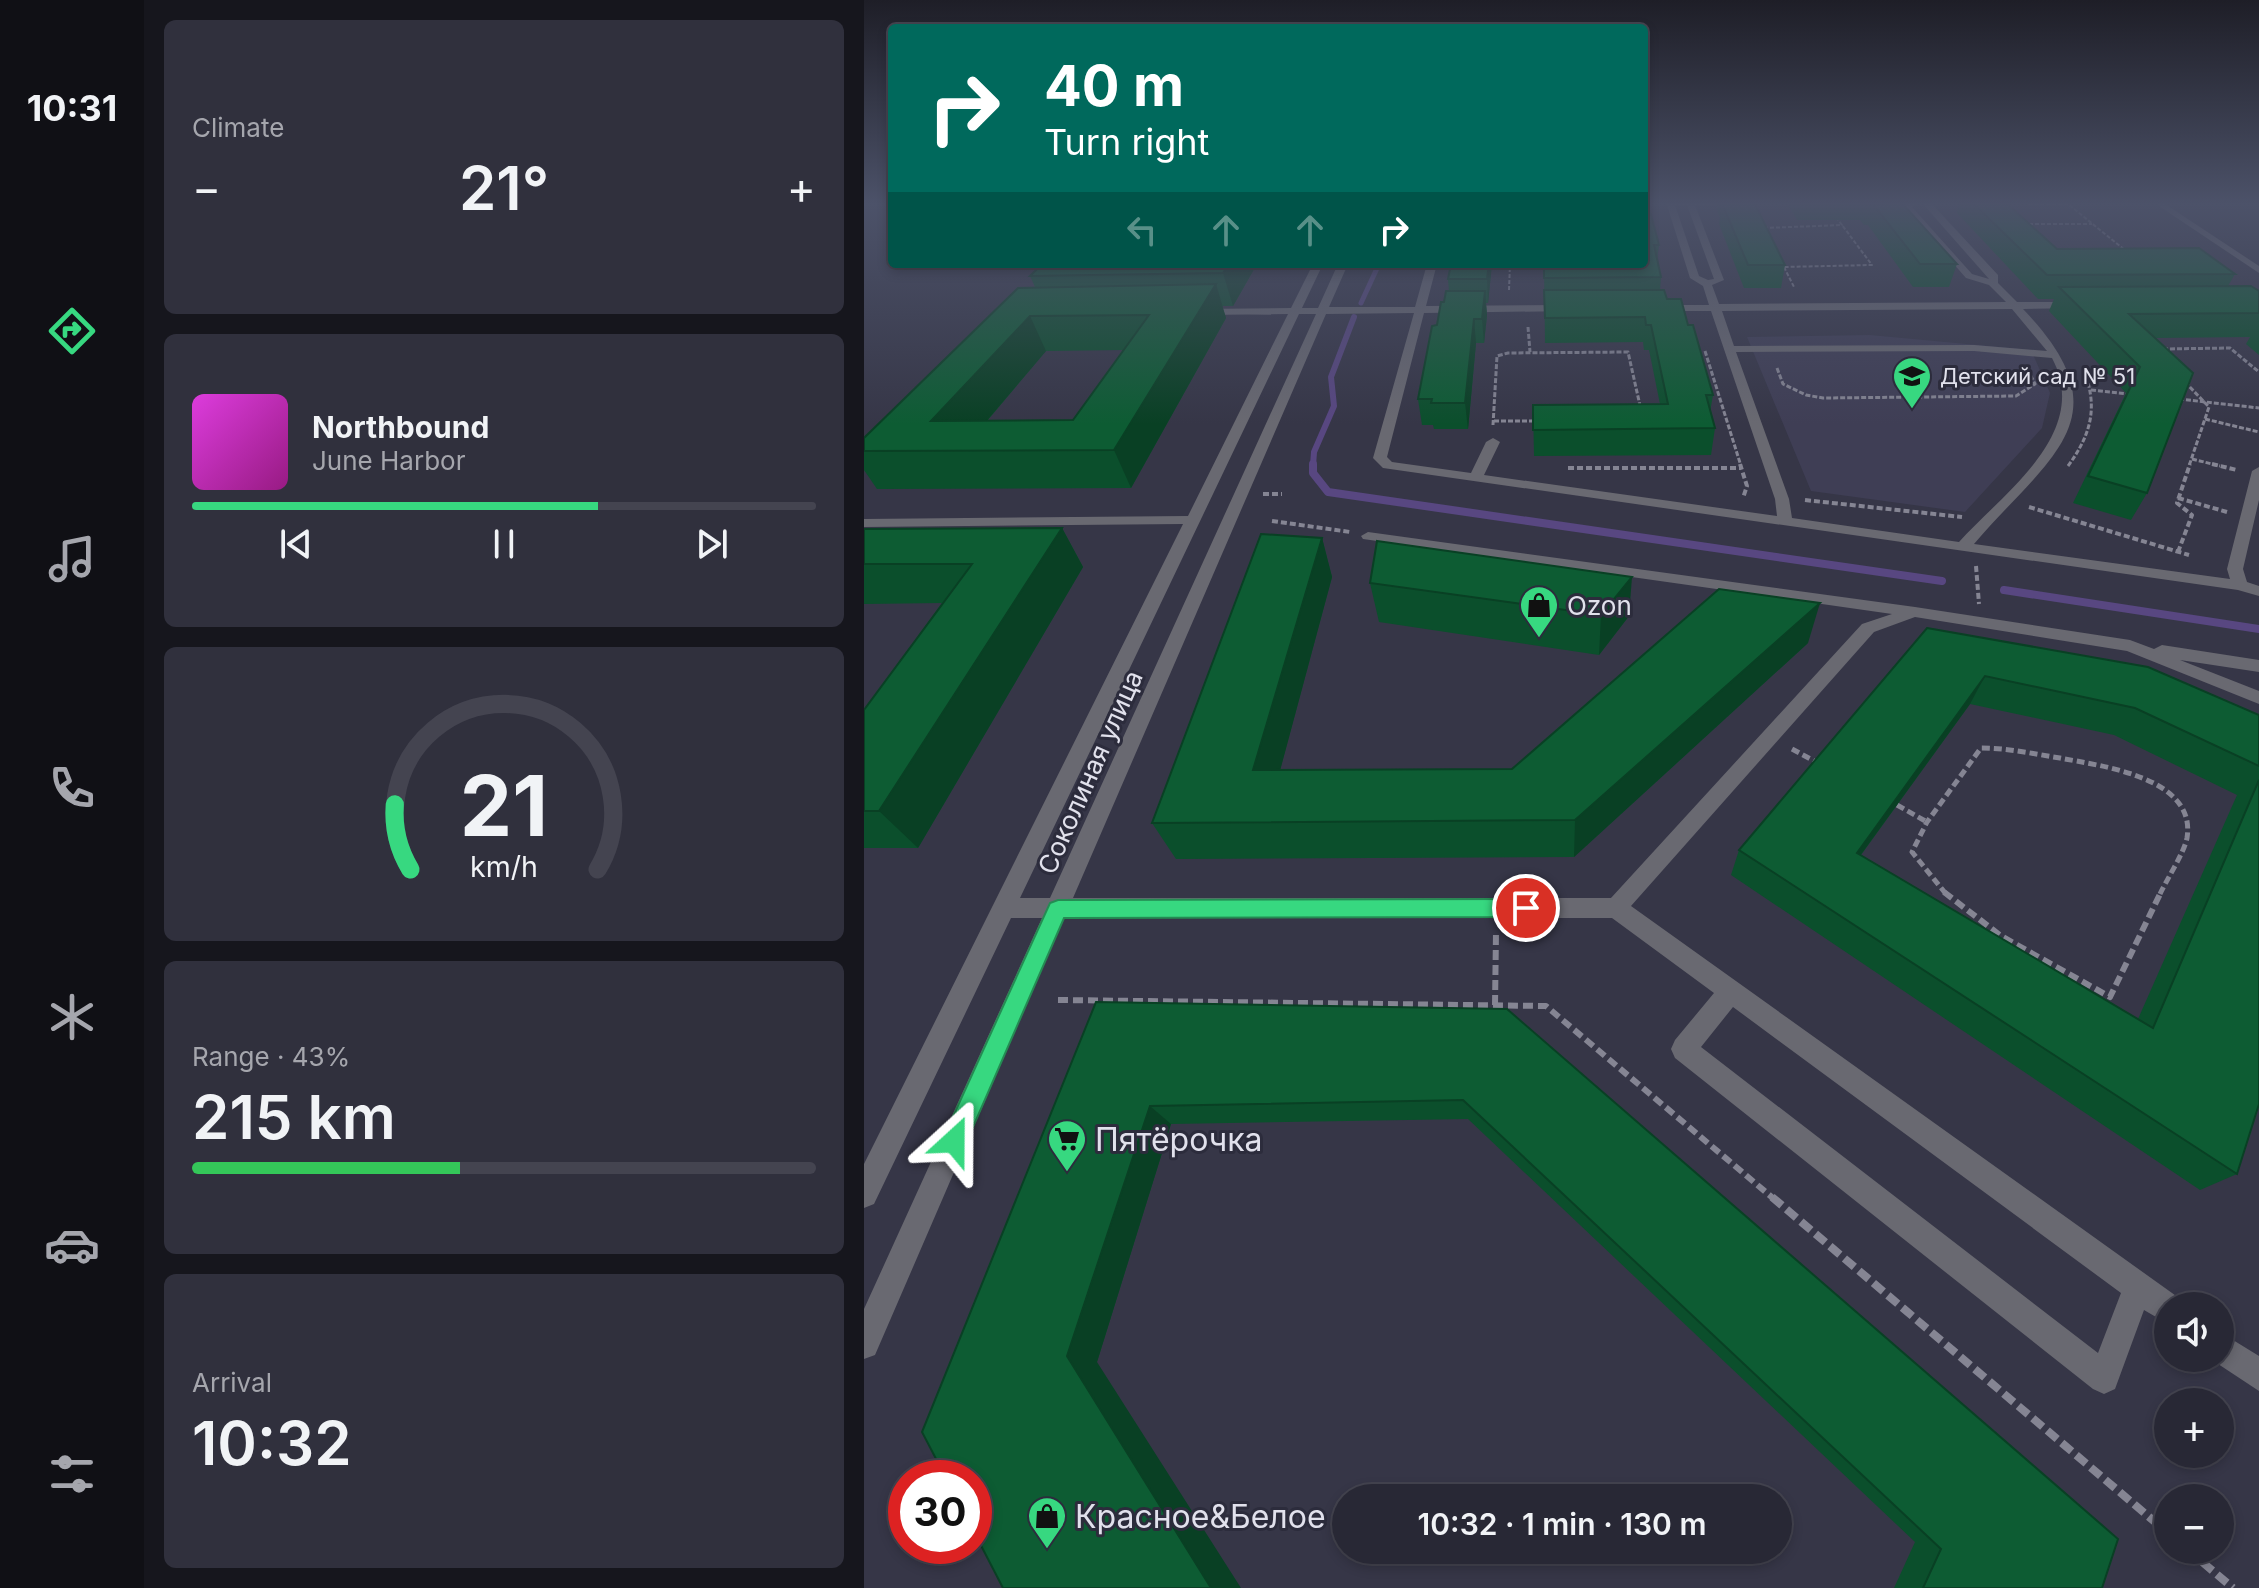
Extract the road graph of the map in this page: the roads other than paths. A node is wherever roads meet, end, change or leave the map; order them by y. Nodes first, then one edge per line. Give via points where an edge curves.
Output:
1 (1312, 276) edge
2 (1337, 276) edge
3 (1429, 276) edge
4 (1694, 276) edge
5 (1718, 276) edge
6 (1969, 276) edge
7 (1994, 276) edge
8 (1993, 283) junction
9 (1707, 284) junction
10 (2013, 305) junction
11 (2088, 305) edge
12 (1714, 307) junction
13 (1586, 308) edge
14 (1647, 308) edge
15 (1420, 309) junction
16 (1296, 310) junction
17 (1322, 310) junction
18 (1188, 312) edge
19 (1731, 349) junction
20 (2054, 355) junction
21 (1493, 442) road end
22 (2258, 473) edge
23 (1475, 478) junction
24 (1195, 520) junction
25 (1785, 522) junction
26 (864, 523) edge
27 (1368, 536) road end
28 (2241, 543) junction
29 (1969, 547) junction
30 (2259, 549) edge
31 (2240, 585) junction
32 (2259, 591) edge
33 (1915, 612) junction
34 (2130, 646) junction
35 (2259, 666) edge
36 (2259, 698) edge
37 (1004, 908) junction
38 (1616, 908) junction
39 (1058, 909) junction
40 (1731, 991) junction
41 (864, 1194) edge
42 (2138, 1287) junction
43 (2154, 1299) edge
44 (864, 1344) edge
45 (2234, 1357) edge
46 (2259, 1375) edge

1 - 16 street, Соколиная улица
2 - 17 street, Соколиная улица
3 - 15 street
4 - 9 street
5 - 9 street
6 - 8 street
7 - 8 street
8 - 10 street
9 - 12 street
10 - 11 street
10 - 12 street
10 - 20 street
12 - 14 street
12 - 19 street
13 - 15 street
15 - 17 street
15 - 23 street via 1380,458 1388,465
16 - 17 street
16 - 18 street
16 - 24 street, Соколиная улица
17 - 39 street, Соколиная улица
19 - 20 street via 1974,348
19 - 25 street
20 - 29 street via 2070,401 2063,430 1985,520
21 - 23 street
22 - 28 street
23 - 25 street
24 - 26 street
24 - 37 street, Соколиная улица
25 - 29 street
27 - 33 street
28 - 30 street
28 - 31 street via 2235,569
29 - 31 street
31 - 32 street
33 - 34 street
33 - 38 street via 1868,628
34 - 35 street
34 - 36 street
37 - 39 street
37 - 41 street, Соколиная улица
38 - 39 street
38 - 40 street
39 - 44 street, Соколиная улица
40 - 42 street
40 - 42 street via 1684,1049 2104,1378
42 - 43 street
45 - 46 street

